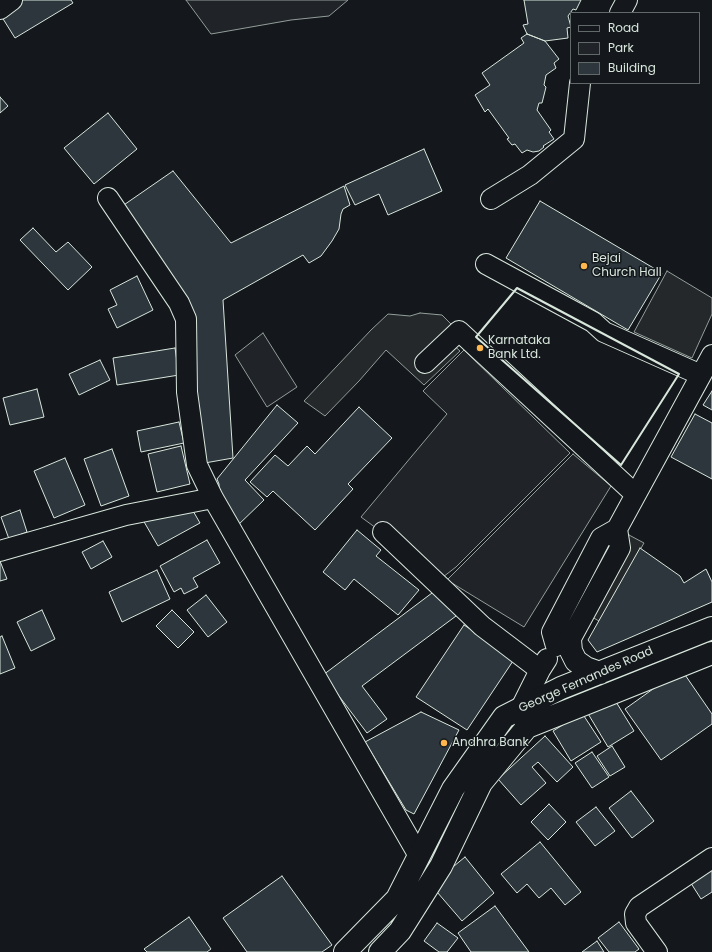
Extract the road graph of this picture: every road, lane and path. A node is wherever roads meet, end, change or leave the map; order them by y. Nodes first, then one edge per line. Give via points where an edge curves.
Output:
1 (12, 0) edge
2 (627, 0) edge
3 (0, 9) edge
4 (621, 12) edge
5 (580, 84) edge
6 (108, 198) dead end
7 (491, 199) dead end
8 (486, 264) dead end
9 (712, 355) edge
10 (426, 363) dead end
11 (701, 375) junction
12 (635, 494) junction
13 (213, 498) junction
14 (383, 532) dead end
15 (0, 551) edge
16 (712, 628) edge
17 (563, 643) junction
18 (712, 653) edge
19 (540, 670) junction
20 (600, 673) junction
21 (521, 708) junction
22 (521, 734) junction
23 (418, 856) junction
24 (712, 858) edge
25 (345, 952) edge
26 (380, 952) edge
27 (657, 952) edge

1 - 3 street
2 - 4 street
5 - 7 street via 574,139 530,175
6 - 13 street via 179,303 186,319 187,392 197,465
8 - 11 street via 593,322 604,332
9 - 11 street
10 - 12 street via 459,331
11 - 12 street
12 - 17 street via 617,529 620,548
13 - 15 street via 126,515
13 - 23 street
14 - 19 street via 482,626
16 - 20 main road, George Fernandes Road
17 - 19 street
17 - 20 main road via 576,661
18 - 22 main road, George Fernandes Road via 527,727
19 - 21 street
20 - 21 main road, George Fernandes Road via 561,688
21 - 22 street
21 - 23 main road, George Fernandes Road via 504,717 452,790
22 - 26 main road, George Fernandes Road via 480,783 441,866 400,931
23 - 25 main road, George Fernandes Road via 397,899
24 - 27 street via 639,907 635,914 636,923

